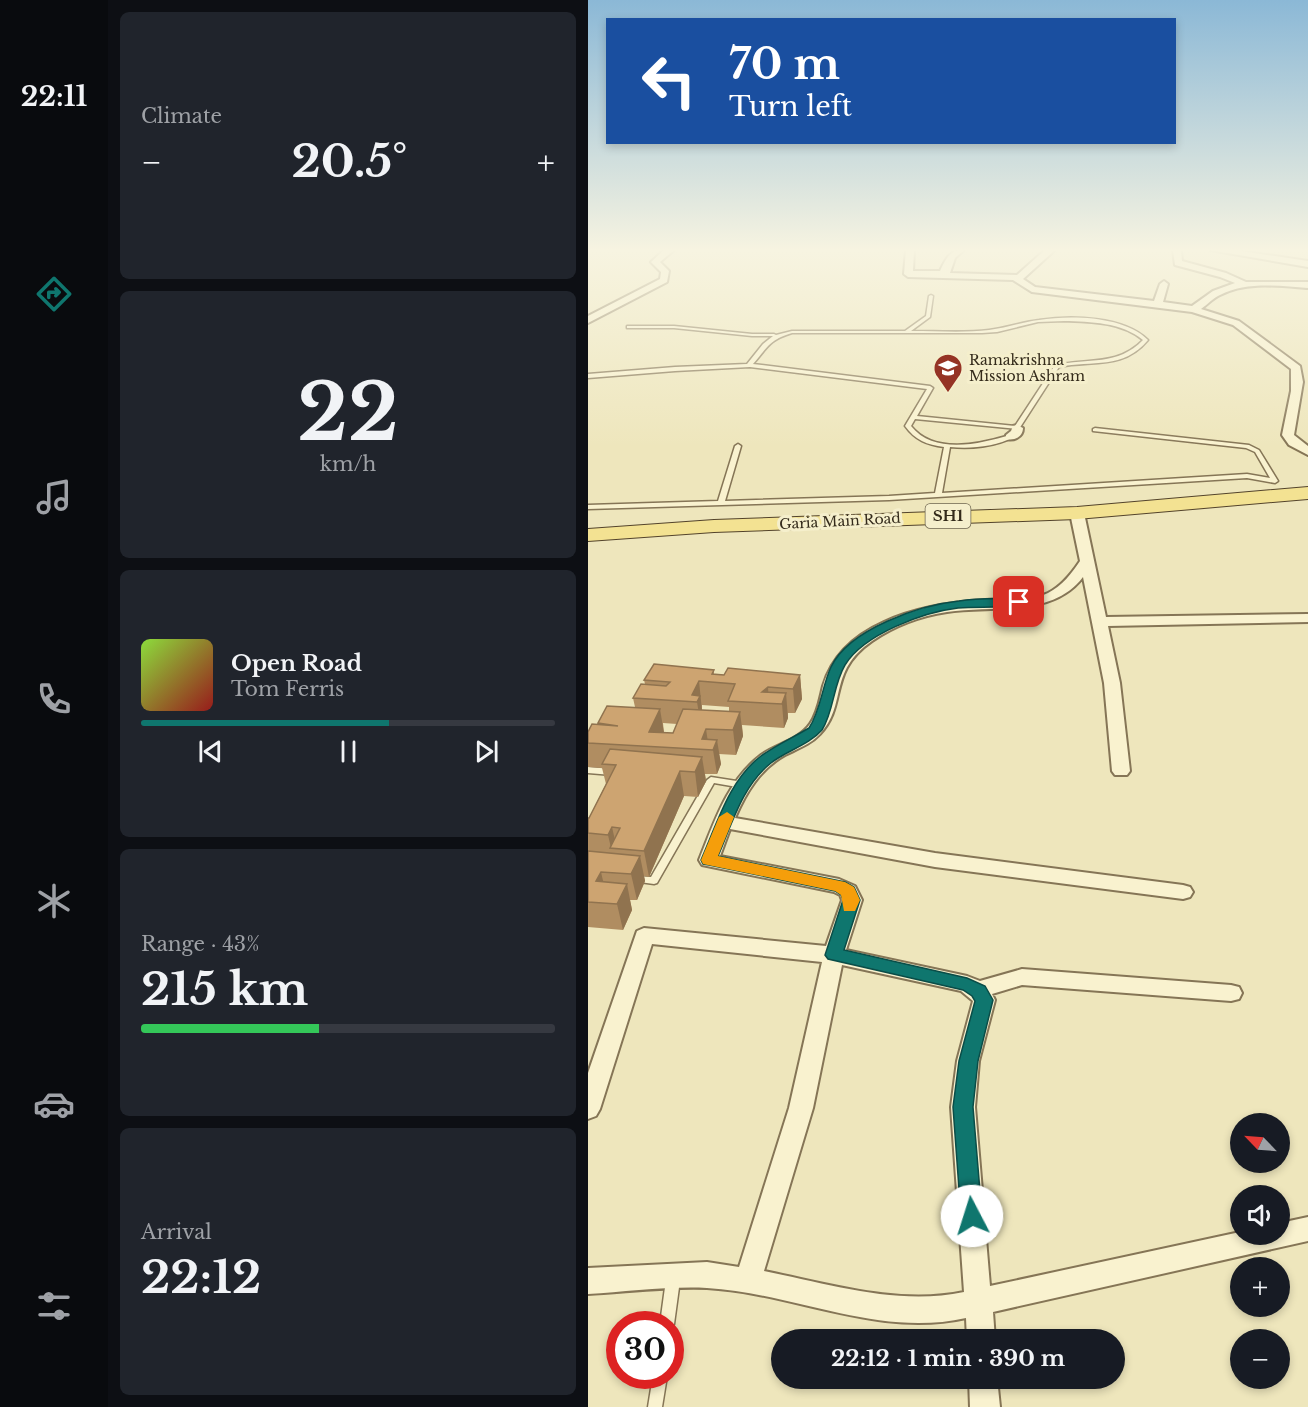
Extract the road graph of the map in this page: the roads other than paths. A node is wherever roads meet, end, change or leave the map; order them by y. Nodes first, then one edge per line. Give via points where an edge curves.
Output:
1 (928, 316) edge
2 (1213, 316) edge
3 (629, 327) dead end
4 (907, 332) junction
5 (781, 334) junction
6 (750, 365) junction
7 (588, 376) edge
8 (913, 417) junction
9 (1095, 430) dead end
10 (1014, 433) junction
11 (738, 446) dead end
12 (947, 446) junction
13 (1308, 451) edge
14 (1308, 493) edge
15 (938, 495) junction
16 (721, 502) junction
17 (588, 507) edge
18 (1077, 513) junction
19 (588, 535) edge
20 (1088, 559) junction
21 (1308, 618) edge
22 (1099, 622) junction
23 (588, 770) edge
24 (1121, 771) dead end
25 (622, 772) edge
26 (700, 779) edge
27 (711, 780) junction
28 (743, 785) junction
29 (725, 822) junction
30 (623, 877) edge
31 (1184, 892) dead end
32 (834, 955) junction
33 (978, 991) junction
34 (1231, 993) dead end
35 (588, 1109) edge
36 (1308, 1229) edge
37 (674, 1276) junction
38 (588, 1281) edge
39 (748, 1281) junction
40 (979, 1303) junction
41 (669, 1311) edge
42 (980, 1329) edge
43 (658, 1389) edge
44 (984, 1389) edge
45 (655, 1407) edge
46 (985, 1407) edge

1 - 4 lane
2 - 13 street via 1236,323 1296,368 1299,374 1288,435
3 - 5 lane
4 - 5 lane
4 - 10 lane via 995,332 1037,321 1063,320 1127,328 1146,340 1141,348 1117,360 1057,366
5 - 6 lane via 763,344
6 - 7 lane
6 - 8 lane via 930,388
8 - 10 lane
8 - 12 lane via 908,422 910,431
9 - 15 lane via 1247,446 1257,451 1275,481 1247,476
10 - 12 lane via 988,445
11 - 16 lane
12 - 15 lane
14 - 18 main road, Garia Main Road / SH1
15 - 16 lane
16 - 17 lane
18 - 19 main road, Garia Main Road / SH1 via 714,526
18 - 20 street
20 - 22 street
20 - 28 street via 1074,580 1049,598 943,606 872,633 850,650 838,666 814,730 767,759
21 - 22 street
22 - 24 street via 1112,683
23 - 25 lane
26 - 27 lane
27 - 28 lane
27 - 30 lane via 654,881
28 - 29 street
29 - 31 street via 935,860
29 - 32 street via 709,860 848,891 852,900
32 - 33 street via 967,984
32 - 35 street via 644,936
32 - 39 street via 801,1108
33 - 34 street via 1022,977
33 - 40 street via 984,1000 968,1061 963,1107
36 - 40 street
37 - 38 street
37 - 39 street via 707,1275
37 - 41 lane
39 - 40 street via 888,1309 942,1310
40 - 42 street
43 - 45 lane
44 - 46 street

